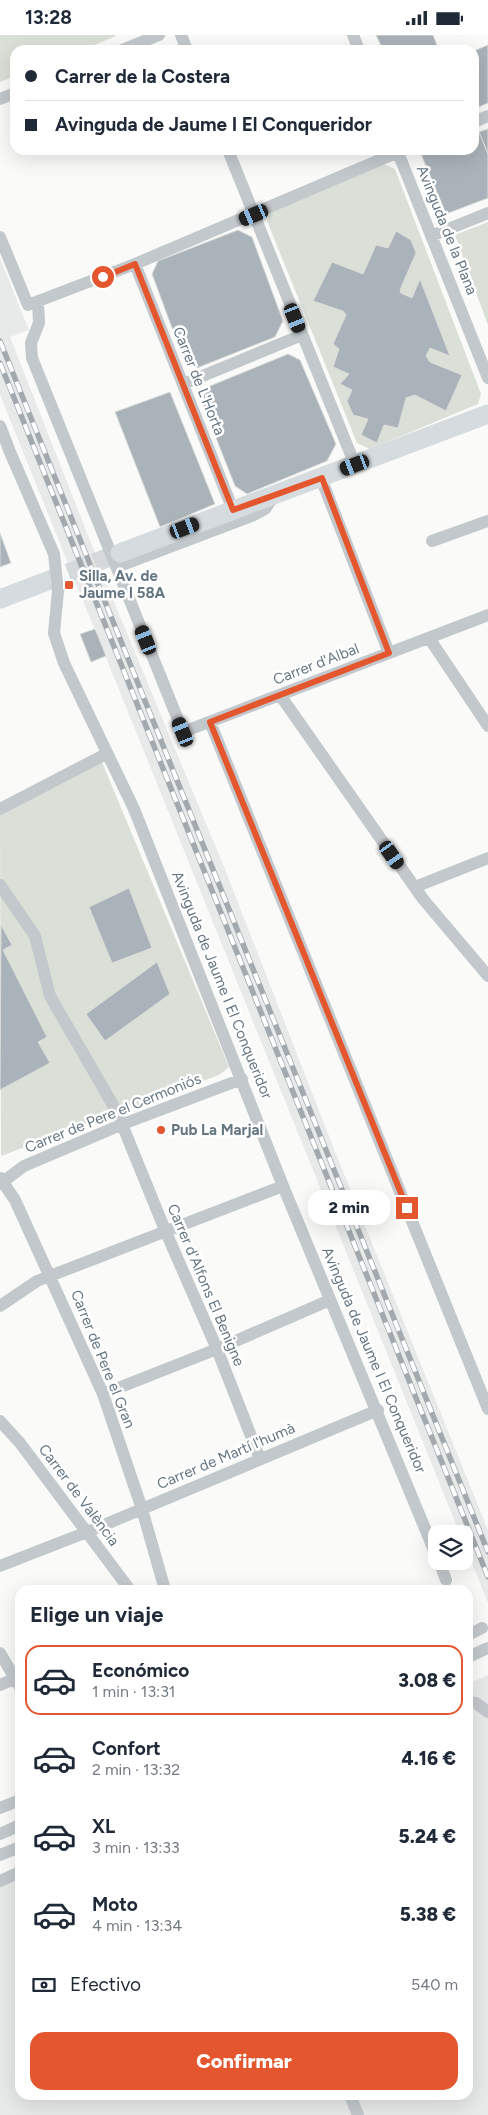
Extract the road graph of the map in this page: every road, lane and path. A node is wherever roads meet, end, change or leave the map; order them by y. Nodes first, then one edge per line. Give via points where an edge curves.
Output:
1 (159, 35) edge
2 (134, 45) edge
3 (230, 155) edge
4 (390, 155) edge
5 (401, 155) edge
6 (488, 213) edge
7 (254, 215) junction
8 (432, 236) junction
9 (0, 237) edge
10 (135, 264) junction
11 (33, 303) junction
12 (302, 335) junction
13 (488, 378) edge
14 (183, 384) junction
15 (488, 414) edge
16 (0, 426) edge
17 (5, 454) edge
18 (355, 465) junction
19 (322, 478) junction
20 (274, 495) junction
21 (233, 510) junction
22 (488, 521) edge
23 (432, 541) dead end
24 (118, 560) junction
25 (42, 583) tunnel mouth
26 (0, 599) edge
27 (488, 615) edge
28 (429, 638) junction
29 (389, 653) junction
30 (280, 695) junction
31 (210, 722) junction
32 (488, 726) edge
33 (106, 754) junction
34 (0, 809) edge
35 (488, 858) edge
36 (0, 885) edge
37 (414, 887) junction
38 (488, 976) edge
39 (242, 1079) junction
40 (123, 1124) junction
41 (1, 1181) edge
42 (283, 1185) junction
43 (165, 1230) junction
44 (50, 1276) junction
45 (330, 1300) junction
46 (0, 1305) edge
47 (217, 1349) junction
48 (103, 1394) junction
49 (488, 1409) edge
50 (378, 1410) junction
51 (0, 1421) edge
52 (260, 1459) junction
53 (142, 1509) junction
54 (87, 1532) junction
55 (428, 1535) edge
56 (0, 1567) edge
57 (442, 1570) edge
58 (446, 1579) dead end
59 (126, 1585) edge
60 (164, 1585) edge
61 (482, 1628) dead end
62 (473, 1632) edge
63 (488, 1648) edge
64 (0, 1653) edge
65 (473, 1655) edge
66 (15, 1677) edge
67 (15, 1682) edge
68 (0, 1685) edge
69 (473, 1703) edge
70 (488, 1712) edge
71 (15, 1802) edge
72 (0, 1808) edge
73 (15, 1827) edge
74 (0, 1834) edge
75 (15, 1849) edge
76 (0, 1855) edge
77 (15, 1874) edge
78 (0, 1881) edge
79 (352, 2100) edge
80 (358, 2115) edge

1 - 2 street
3 - 7 street
4 - 7 street
5 - 8 street, Avinguda de la Plana
6 - 8 street
7 - 10 street
7 - 12 street
8 - 13 street, Avinguda de la Plana
9 - 11 street
10 - 11 street
10 - 14 street, Carrer de L'Horta
11 - 24 street via 39,323 31,343 32,358
12 - 14 street
12 - 18 street
14 - 21 street, Carrer de L'Horta
15 - 18 street
16 - 17 street, Avinguda de Jaume I El Conqueridor
17 - 33 street, Avinguda de Jaume I El Conqueridor via 54,554 58,591 54,633 64,663
18 - 19 street
19 - 20 street
19 - 29 street
20 - 21 street
20 - 24 street via 265,509 252,516
21 - 24 street
22 - 23 street
24 - 31 street, Carrer d'Albal via 183,732
25 - 26 street
27 - 28 street, Carrer d'Albal
28 - 29 street, Carrer d'Albal
28 - 32 street
29 - 30 street, Carrer d'Albal
30 - 31 street, Carrer d'Albal
30 - 37 street
31 - 49 street
33 - 34 street
33 - 39 street, Avinguda de Jaume I El Conqueridor via 134,809
35 - 37 street
36 - 40 street, Carrer d'Alfons El Benigne via 35,936 50,996
37 - 38 street
39 - 40 street, Carrer de Pere el Cermoniós
39 - 42 street, Avinguda de Jaume I El Conqueridor
40 - 41 street, Carrer de Pere el Cermoniós via 24,1166
40 - 43 street, Carrer d'Alfons El Benigne
41 - 44 street, Carrer de Pere el Gran via 15,1200
42 - 43 street
42 - 45 street, Avinguda de Jaume I El Conqueridor
43 - 44 street
43 - 47 street, Carrer d'Alfons El Benigne
44 - 46 street
44 - 48 street, Carrer de Pere el Gran
45 - 47 street
45 - 50 street, Avinguda de Jaume I El Conqueridor
47 - 48 street
47 - 52 street, Carrer d'Alfons El Benigne
48 - 53 street, Carrer de Pere el Gran
50 - 52 street, Carrer de Martí l'humà
50 - 55 street, Avinguda de Jaume I El Conqueridor
51 - 54 street, Carrer de València
52 - 53 street, Carrer de Martí l'humà
53 - 54 street, Carrer de Martí l'humà
53 - 60 street, Carrer de Pere el Gran
54 - 56 street, Carrer de Martí l'humà
54 - 59 street, Carrer de València
57 - 58 street
61 - 62 street
63 - 65 street
64 - 66 street
67 - 68 street
69 - 70 street
71 - 72 street
73 - 74 street
75 - 76 street
77 - 78 street
79 - 80 street

